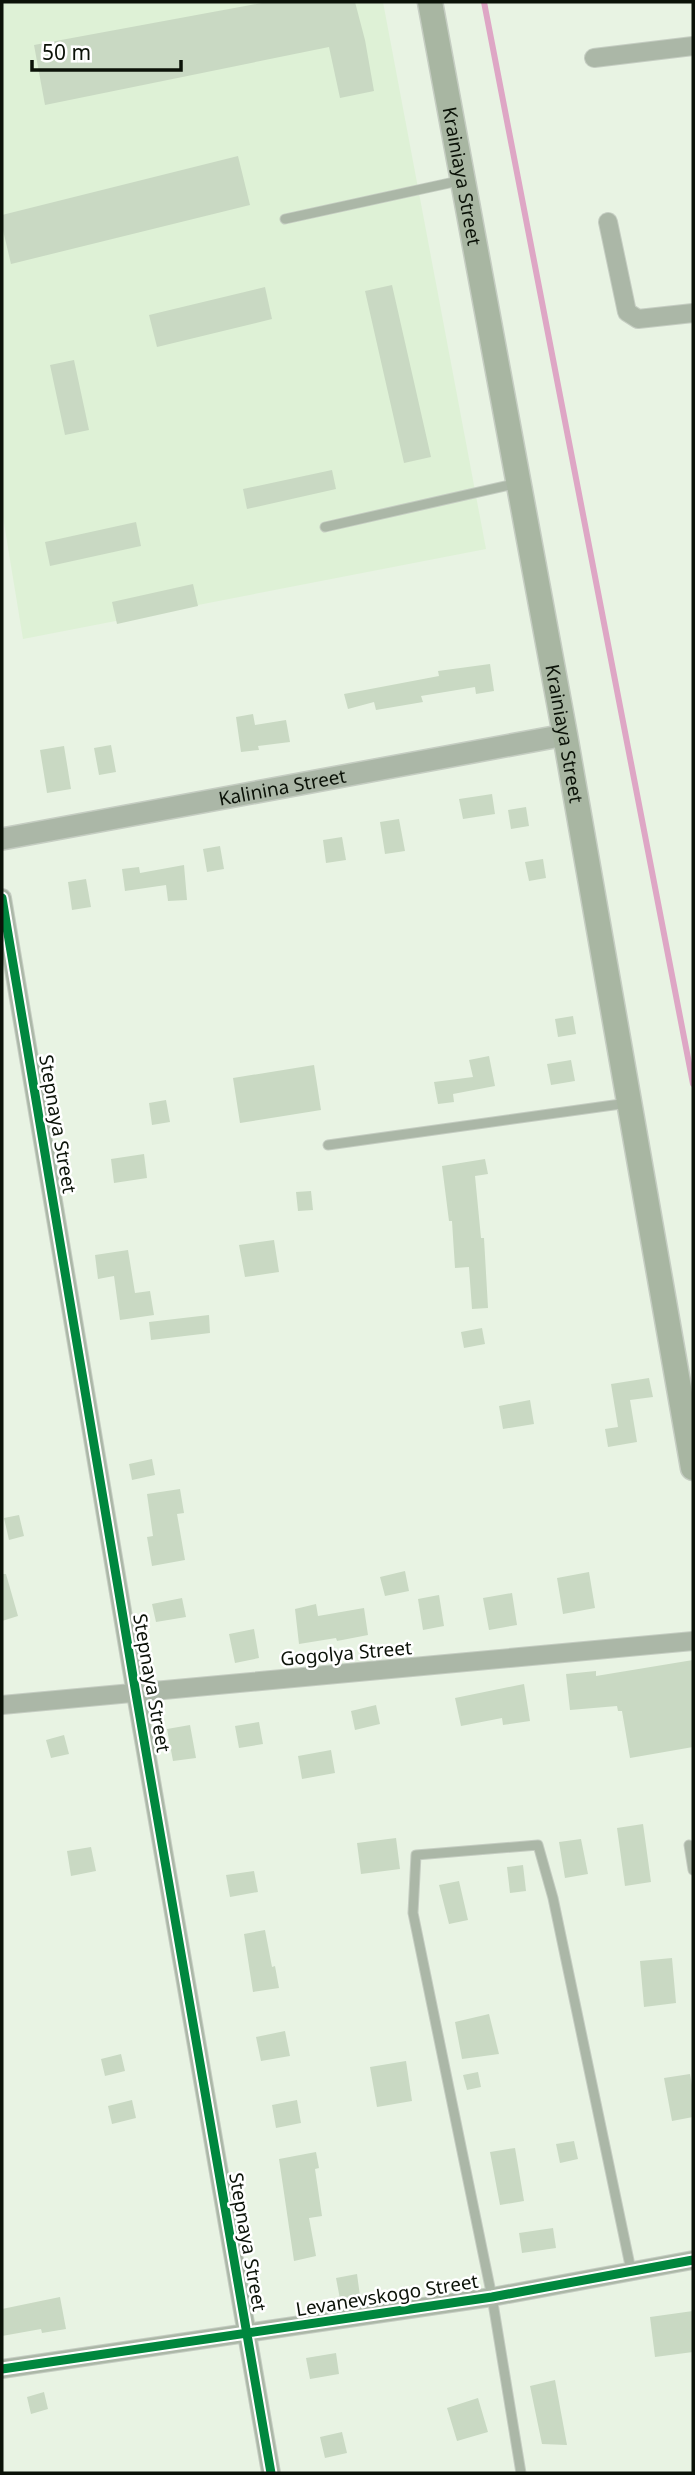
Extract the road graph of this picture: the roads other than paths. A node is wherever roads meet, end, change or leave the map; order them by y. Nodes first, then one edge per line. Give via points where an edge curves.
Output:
1 (430, 2) edge
2 (693, 46) edge
3 (594, 58) dead end
4 (464, 180) junction
5 (285, 219) dead end
6 (608, 222) dead end
7 (693, 313) edge
8 (519, 483) junction
9 (325, 527) dead end
10 (565, 735) junction
11 (2, 839) edge
12 (2, 898) edge
13 (630, 1102) junction
14 (328, 1145) dead end
15 (693, 1468) edge
16 (693, 1642) edge
17 (136, 1694) junction
18 (2, 1705) edge
19 (689, 1845) dead end
20 (693, 1870) edge
21 (693, 2260) edge
22 (631, 2270) junction
23 (492, 2297) junction
24 (246, 2335) junction
25 (2, 2369) edge
26 (271, 2473) edge
27 (521, 2473) edge

1 - 4 main road, Krainiaya Street
2 - 3 street
4 - 5 lane
4 - 8 main road, Krainiaya Street
6 - 7 street via 627,312 638,318
8 - 9 lane
8 - 10 main road, Krainiaya Street
10 - 11 street, Kalinina Street
10 - 13 main road, Krainiaya Street
12 - 17 street, Stepnaya Street
13 - 14 lane
13 - 15 main road, Krainiaya Street
16 - 17 street, Gogolya Street
17 - 18 street, Gogolya Street
17 - 24 street, Stepnaya Street
19 - 20 lane
21 - 22 street, Levanevskogo Street
22 - 23 street, Levanevskogo Street
22 - 23 lane via 538,1845 416,1855 414,1913
23 - 24 street, Levanevskogo Street
23 - 27 lane
24 - 25 street, Levanevskogo Street
24 - 26 street, Stepnaya Street

